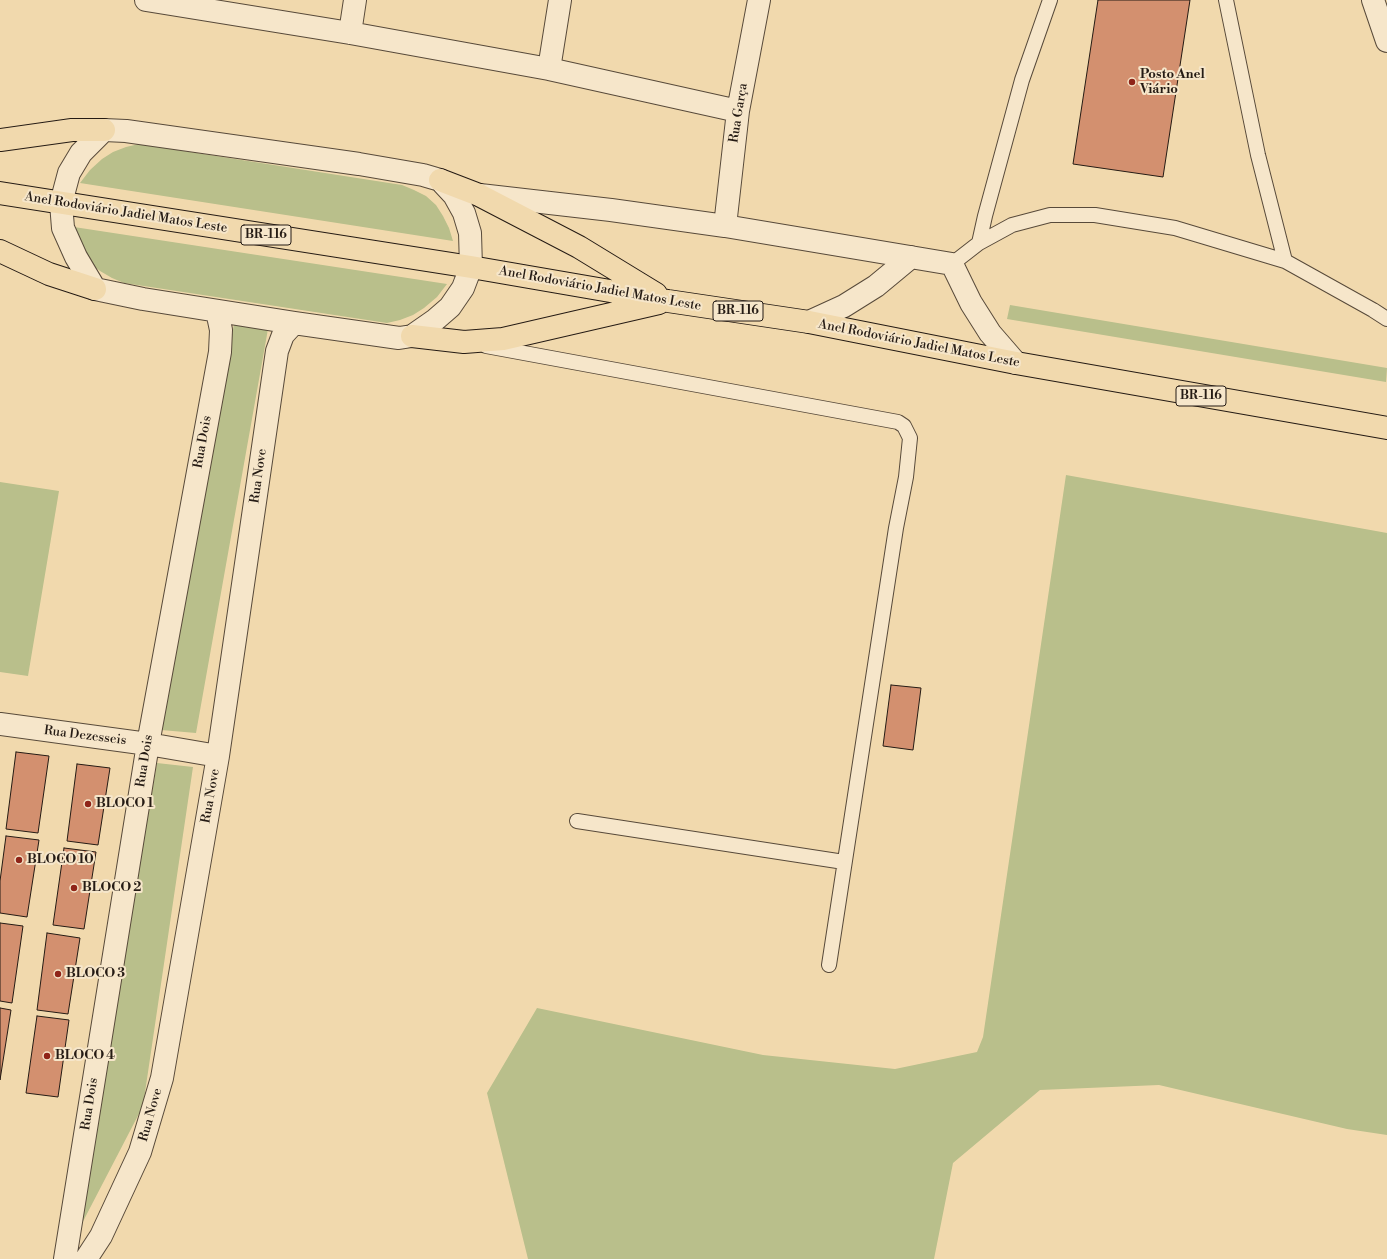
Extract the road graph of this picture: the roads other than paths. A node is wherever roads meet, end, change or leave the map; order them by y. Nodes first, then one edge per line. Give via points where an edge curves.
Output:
1 (146, 0) edge
2 (150, 0) edge
3 (355, 0) edge
4 (560, 0) edge
5 (759, 0) edge
6 (1050, 0) edge
7 (1226, 0) edge
8 (1373, 0) edge
9 (350, 33) junction
10 (1387, 41) edge
11 (549, 69) junction
12 (738, 112) junction
13 (104, 130) junction
14 (0, 140) edge
15 (440, 180) junction
16 (0, 193) edge
17 (479, 195) junction
18 (61, 203) junction
19 (724, 226) junction
20 (979, 243) junction
21 (0, 251) edge
22 (911, 257) junction
23 (1285, 261) junction
24 (952, 264) junction
25 (471, 267) junction
26 (95, 289) junction
27 (668, 301) junction
28 (217, 311) junction
29 (1387, 319) edge
30 (809, 322) junction
31 (294, 323) junction
32 (412, 336) junction
33 (464, 342) junction
34 (1016, 363) junction
35 (1387, 428) edge
36 (0, 724) edge
37 (148, 744) junction
38 (218, 756) junction
39 (577, 820) dead end
40 (844, 862) junction
41 (829, 965) dead end
42 (65, 1259) edge
43 (86, 1259) edge

1 - 2 street
2 - 9 street
3 - 9 street
4 - 11 street
5 - 12 street, Rua Garça
6 - 20 lane via 1022,80
7 - 23 lane via 1258,155
8 - 10 street
9 - 11 street
11 - 12 street
12 - 19 street, Rua Garça
13 - 14 highway via 72,130
13 - 15 street via 359,164
13 - 18 street via 82,153 69,173
15 - 17 highway
15 - 25 street via 454,195 464,213 470,232
16 - 18 highway, Anel Rodoviário Jadiel Matos Leste / BR-116
17 - 19 street
17 - 27 highway via 579,247
18 - 25 highway, Anel Rodoviário Jadiel Matos Leste / BR-116
18 - 26 street via 63,228
19 - 22 street
20 - 23 lane via 1012,225 1050,215 1096,214 1175,228
20 - 24 lane
21 - 26 highway via 49,274
22 - 24 street
22 - 30 street via 876,286 844,306
23 - 29 lane
24 - 34 street via 971,303 990,333
25 - 27 highway, Anel Rodoviário Jadiel Matos Leste / BR-116
25 - 32 street via 463,288 450,306
26 - 28 street via 143,300
27 - 30 highway, Anel Rodoviário Jadiel Matos Leste / BR-116
27 - 33 highway via 503,339
28 - 31 street
28 - 37 street, Rua Dois via 221,330 220,352
30 - 34 highway, Anel Rodoviário Jadiel Matos Leste / BR-116
31 - 32 street via 399,338
31 - 38 street, Rua Nove via 283,335 277,352
32 - 33 highway
33 - 40 lane via 898,422 904,426 910,438 906,477
34 - 35 highway, Anel Rodoviário Jadiel Matos Leste / BR-116
36 - 37 street, Rua Dezesseis
37 - 38 street, Rua Dezesseis
37 - 42 street, Rua Dois
38 - 43 street, Rua Nove via 162,1078 140,1152 101,1236
39 - 40 lane
40 - 41 lane

